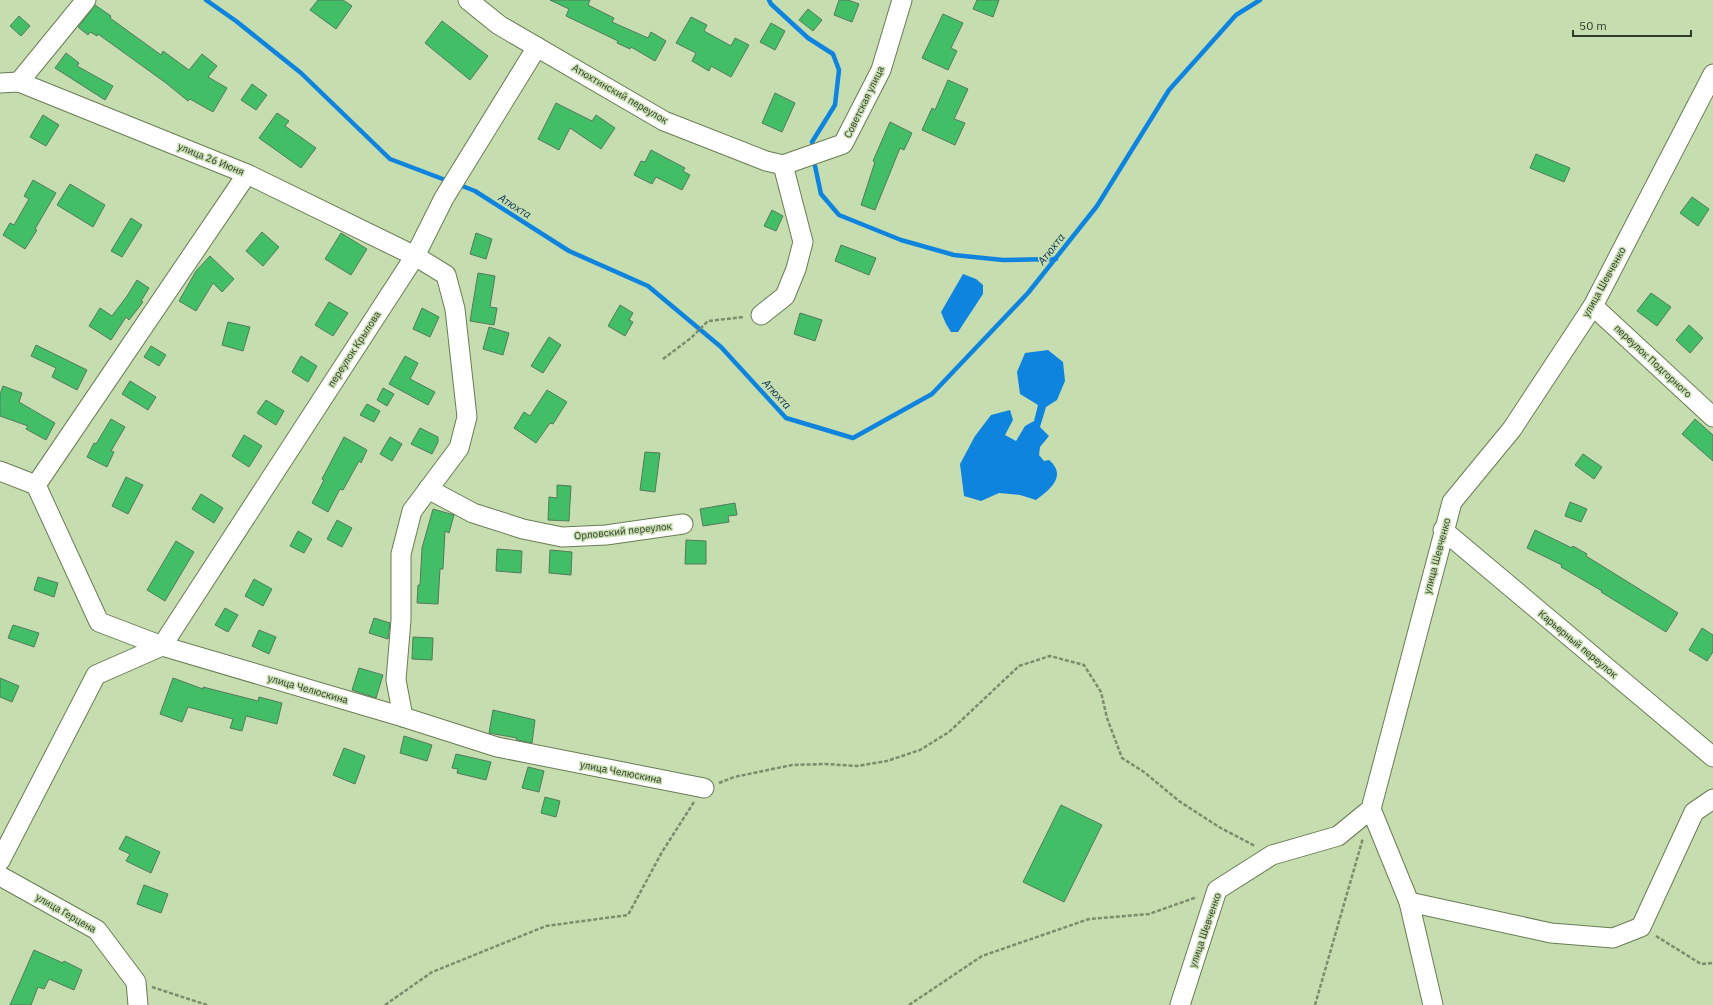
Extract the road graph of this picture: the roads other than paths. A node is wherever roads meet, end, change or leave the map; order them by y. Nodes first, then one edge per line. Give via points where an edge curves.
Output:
1 (86, 0) edge
2 (468, 0) edge
3 (902, 0) edge
4 (537, 47) junction
5 (1713, 74) edge
6 (19, 82) junction
7 (0, 83) edge
8 (783, 165) junction
9 (247, 174) junction
10 (415, 256) junction
11 (1593, 306) junction
12 (761, 315) road end
13 (1713, 417) edge
14 (0, 471) edge
15 (36, 485) junction
16 (428, 489) junction
17 (683, 524) dead end
18 (1444, 530) junction
19 (162, 646) junction
20 (402, 717) junction
21 (1713, 757) edge
22 (704, 788) road end
23 (1713, 799) edge
24 (1371, 809) junction
25 (0, 861) edge
26 (0, 876) edge
27 (1409, 902) junction
28 (138, 1005) edge
29 (1180, 1005) edge
30 (1433, 1005) edge

1 - 6 street
2 - 4 street, Атюхтинский переулок via 499,25
3 - 8 street, Советская улица via 881,70 843,144
4 - 8 street, Атюхтинский переулок via 664,121 766,161
4 - 10 street, переулок Крылова via 460,170
5 - 11 street, улица Шевченко
6 - 7 street, улица 26 Июня
6 - 9 street, улица 26 Июня
8 - 12 street via 804,242 785,296
9 - 10 street, улица 26 Июня
9 - 15 street
10 - 16 street via 446,275 455,310 467,417 459,448
10 - 19 street, переулок Крылова
11 - 13 street, переулок Подгорного
11 - 18 street, улица Шевченко via 1512,429 1452,502
14 - 15 street
15 - 19 street, улица Челюскина via 99,622
16 - 17 street, Орловский переулок via 473,513 523,530 562,537 606,535
16 - 20 street via 412,511 401,554 401,620 396,680
18 - 21 street, Карьерный переулок
18 - 24 street, улица Шевченко
19 - 20 street, улица Челюскина
19 - 25 street via 96,675
20 - 22 street, улица Челюскина via 497,747
23 - 27 street via 1694,812 1641,927 1613,938 1551,933
24 - 27 street
24 - 29 street, улица Шевченко via 1338,836 1272,855 1217,890
26 - 28 street, улица Герцена via 97,930 136,982
27 - 30 street

